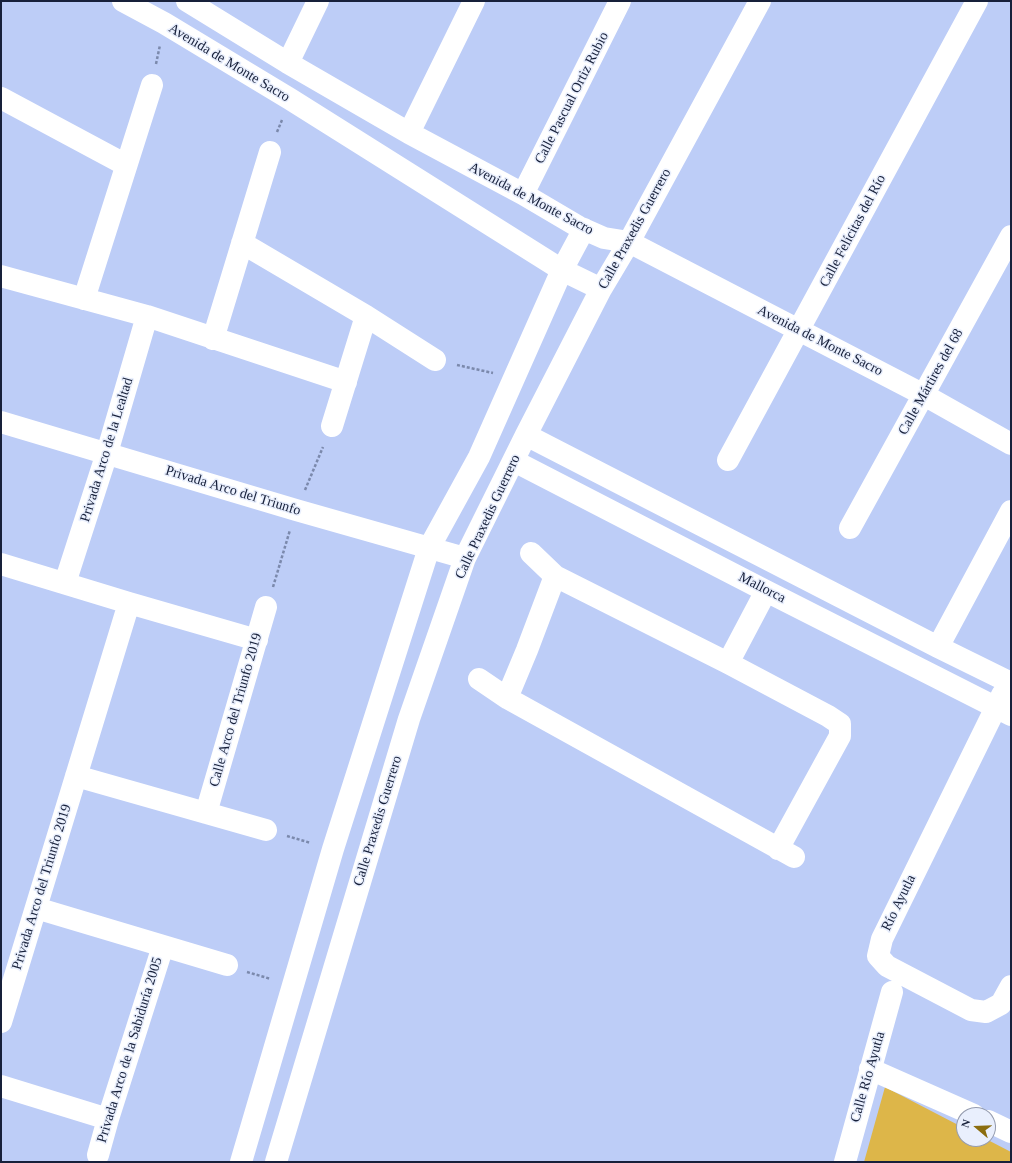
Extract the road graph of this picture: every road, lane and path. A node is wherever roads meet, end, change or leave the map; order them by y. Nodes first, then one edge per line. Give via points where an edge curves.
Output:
1 (123, 1) edge
2 (318, 1) edge
3 (474, 1) edge
4 (620, 1) edge
5 (760, 1) edge
6 (977, 1) edge
7 (199, 4) edge
8 (164, 23) junction
9 (288, 63) junction
10 (152, 85) joint
11 (290, 99) junction
12 (2, 104) edge
13 (409, 133) junction
14 (270, 152) joint
15 (126, 166) junction
16 (523, 194) junction
17 (584, 229) junction
18 (1011, 236) edge
19 (242, 242) junction
20 (629, 242) junction
21 (562, 270) junction
22 (1, 276) edge
23 (601, 289) junction
24 (84, 299) junction
25 (147, 316) junction
26 (366, 316) junction
27 (799, 330) junction
28 (213, 339) junction
29 (435, 360) joint
30 (515, 378) junction
31 (346, 382) junction
32 (924, 395) junction
33 (1, 422) edge
34 (332, 426) dead end
35 (526, 435) junction
36 (1011, 444) edge
37 (107, 453) junction
38 (728, 460) dead end
39 (514, 461) junction
40 (1011, 511) edge
41 (707, 528) junction
42 (850, 528) dead end
43 (429, 548) junction
44 (531, 553) dead end
45 (695, 553) junction
46 (465, 558) junction
47 (1, 564) edge
48 (555, 576) junction
49 (65, 583) junction
50 (766, 591) junction
51 (129, 603) junction
52 (266, 607) dead end
53 (257, 640) junction
54 (938, 647) junction
55 (728, 664) junction
56 (478, 679) dead end
57 (1010, 682) edge
58 (507, 698) junction
59 (1004, 711) edge
60 (76, 776) junction
61 (206, 813) junction
62 (266, 830) joint
63 (333, 849) junction
64 (36, 908) junction
65 (163, 946) junction
66 (227, 965) joint
67 (293, 986) junction
68 (1011, 986) edge
69 (892, 992) dead end
70 (1, 1022) edge
71 (870, 1069) junction
72 (1, 1086) edge
73 (956, 1107) edge
74 (108, 1120) junction
75 (996, 1125) edge
76 (1011, 1132) edge
77 (98, 1155) dead end
78 (241, 1162) edge
79 (276, 1162) edge
80 (844, 1162) edge

1 - 8 street, Avenida de Monte Sacro
2 - 9 street
3 - 13 street
4 - 16 street, Calle Pascual Ortiz Rubio
5 - 20 street, Calle Praxedis Guerrero
6 - 27 street, Calle Felícitas del Río
7 - 9 street, Avenida de Monte Sacro
8 - 10 path
8 - 11 street, Avenida de Monte Sacro
9 - 13 street, Avenida de Monte Sacro
10 - 15 street
11 - 14 path
11 - 21 street, Avenida de Monte Sacro
12 - 15 street
13 - 16 street, Avenida de Monte Sacro
14 - 19 street
15 - 24 street
16 - 17 street, Avenida de Monte Sacro
17 - 20 street, Avenida de Monte Sacro via 604,238
17 - 21 street
18 - 32 street, Calle Mártires del 68
19 - 26 street
19 - 28 street
20 - 23 street, Calle Praxedis Guerrero
20 - 27 street, Avenida de Monte Sacro
21 - 23 street, Avenida de Monte Sacro
21 - 30 street
22 - 24 street
23 - 35 street, Calle Praxedis Guerrero
24 - 25 street
25 - 28 street
25 - 37 street, Privada Arco de la Lealtad
26 - 29 street
26 - 31 street
27 - 32 street, Avenida de Monte Sacro
27 - 38 street, Calle Felícitas del Río
28 - 31 street
29 - 30 path
30 - 43 street via 479,457
31 - 34 street
32 - 36 street, Avenida de Monte Sacro
32 - 42 street, Calle Mártires del 68
33 - 37 street, Privada Arco del Triunfo
35 - 39 street, Calle Praxedis Guerrero
35 - 41 street, Mallorca
37 - 43 street, Privada Arco del Triunfo
37 - 49 street, Privada Arco de la Lealtad
39 - 45 street, Mallorca
39 - 46 street, Calle Praxedis Guerrero
40 - 54 street
41 - 45 street
41 - 54 street, Mallorca
43 - 46 street, Privada Arco del Triunfo
43 - 63 street
44 - 48 street
45 - 50 street, Mallorca
46 - 79 street, Calle Praxedis Guerrero via 409,719
47 - 49 street
48 - 55 street
48 - 58 street
49 - 51 street
50 - 55 street
50 - 59 street, Mallorca
51 - 53 street
51 - 60 street, Privada Arco del Triunfo 2019
52 - 53 street, Calle Arco del Triunfo 2019
53 - 61 street, Calle Arco del Triunfo 2019
54 - 57 street, Mallorca
55 - 58 street via 840,724 840,736 786,853
56 - 58 street
57 - 59 street
59 - 68 street, Río Ayutla via 882,939 878,956 887,966 971,1010 986,1012 1001,1004
60 - 61 street
60 - 64 street, Privada Arco del Triunfo 2019
61 - 62 street
62 - 63 path
63 - 67 street
64 - 65 street
64 - 70 street, Privada Arco del Triunfo 2019
65 - 66 street
65 - 74 street, Privada Arco de la Sabiduría 2005
66 - 67 path
67 - 78 street
69 - 71 street, Calle Río Ayutla
71 - 73 street
71 - 80 street, Calle Río Ayutla
72 - 74 street
74 - 77 street, Privada Arco de la Sabiduría 2005
75 - 76 street

